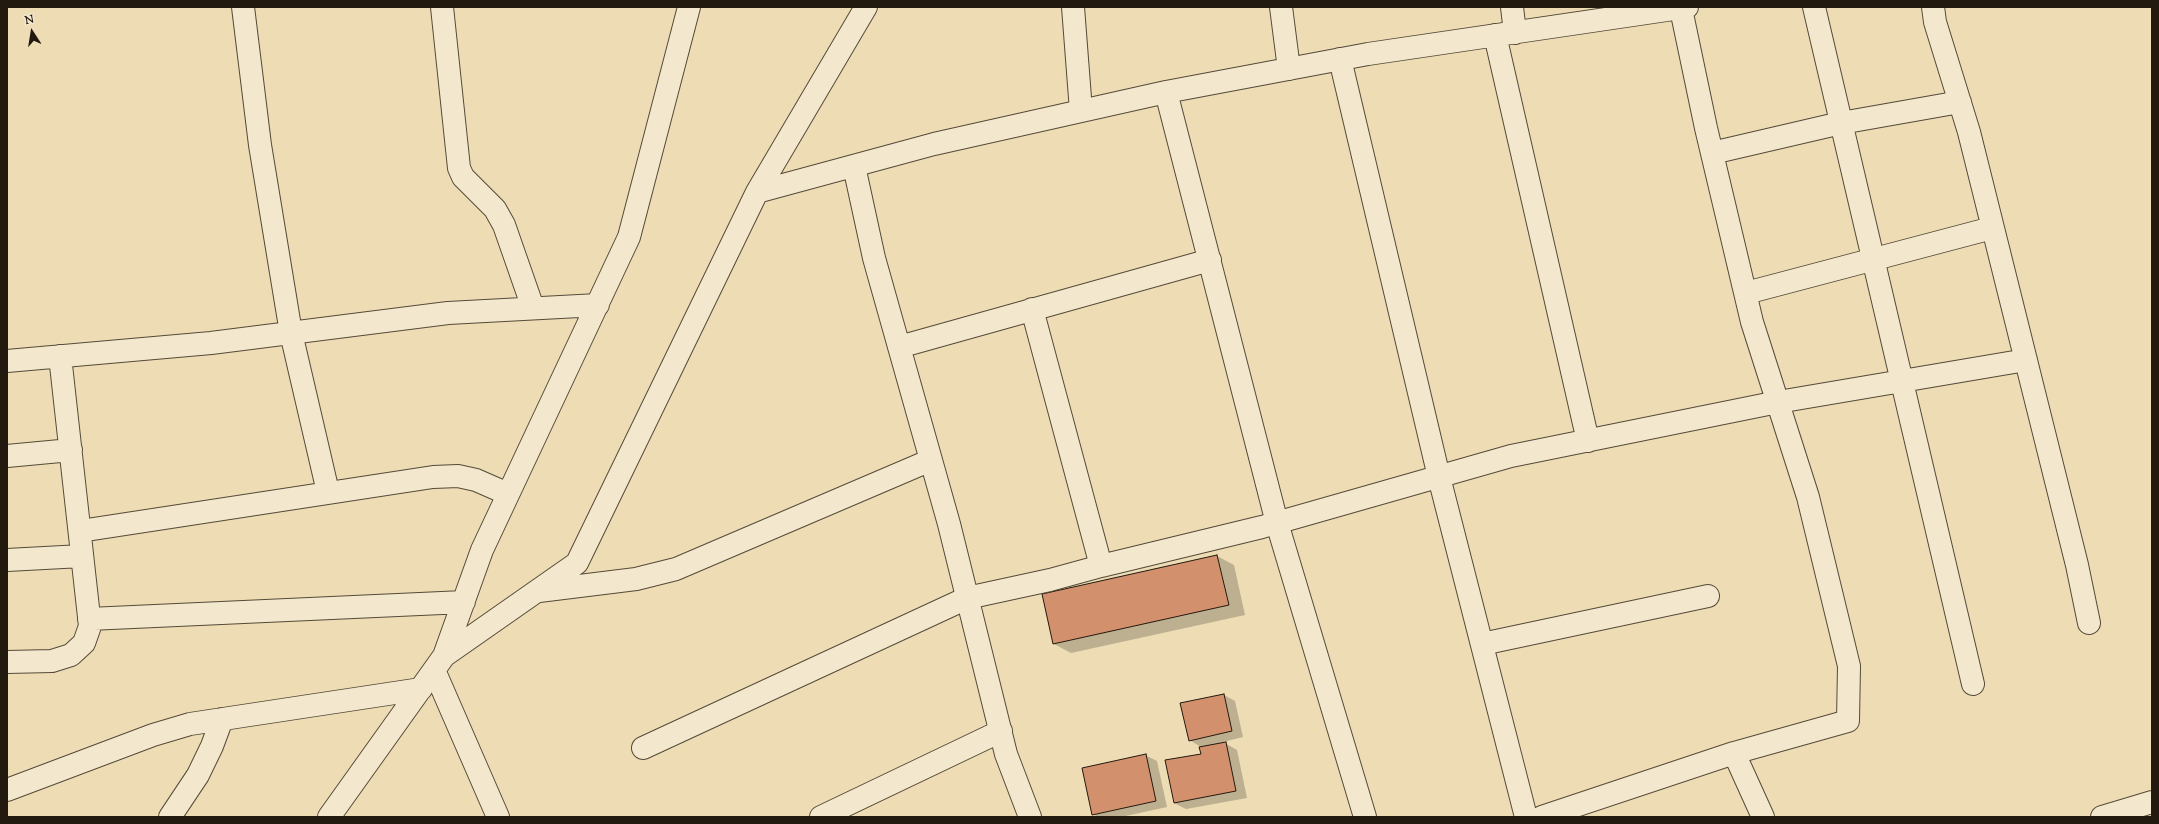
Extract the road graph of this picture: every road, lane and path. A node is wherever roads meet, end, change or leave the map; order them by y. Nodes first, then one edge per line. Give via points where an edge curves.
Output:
1 (243, 7) edge
2 (442, 7) edge
3 (689, 7) edge
4 (866, 7) edge
5 (1073, 7) edge
6 (1281, 7) edge
7 (1512, 7) edge
8 (1814, 7) edge
9 (1933, 7) edge
10 (1684, 8) edge
11 (1505, 34) junction
12 (1340, 59) junction
13 (1289, 69) junction
14 (1166, 92) junction
15 (1960, 102) junction
16 (1081, 111) junction
17 (1841, 123) junction
18 (1712, 153) junction
19 (854, 166) junction
20 (757, 192) junction
21 (1992, 228) junction
22 (1873, 258) junction
23 (1210, 260) junction
24 (1746, 293) junction
25 (598, 305) junction
26 (533, 308) junction
27 (1032, 309) junction
28 (291, 332) junction
29 (899, 347) junction
30 (60, 356) junction
31 (2026, 360) junction
32 (7, 361) edge
33 (1901, 381) junction
34 (1778, 402) junction
35 (1588, 441) junction
36 (71, 450) junction
37 (7, 456) edge
38 (931, 460) junction
39 (1439, 477) junction
40 (328, 492) junction
41 (508, 494) junction
42 (1277, 523) junction
43 (80, 531) junction
44 (82, 556) junction
45 (7, 560) edge
46 (1101, 566) junction
47 (536, 592) junction
48 (1708, 596) dead end
49 (967, 598) junction
50 (464, 602) junction
51 (89, 619) junction
52 (2089, 623) dead end
53 (1482, 644) junction
54 (7, 662) edge
55 (439, 663) junction
56 (1973, 684) dead end
57 (421, 689) junction
58 (222, 719) junction
59 (1000, 731) junction
60 (643, 748) dead end
61 (1734, 753) junction
62 (7, 790) edge
63 (2152, 802) edge
64 (170, 817) edge
65 (329, 817) edge
66 (498, 817) edge
67 (821, 817) edge
68 (1030, 817) edge
69 (1365, 817) edge
70 (1526, 817) edge
71 (1542, 817) edge
72 (1763, 817) edge
73 (2102, 817) edge

1 - 28 street via 260,145
2 - 26 street via 459,168 463,177 495,209 504,225
3 - 25 street via 630,237
4 - 20 street
5 - 16 street
6 - 13 street
7 - 11 street
8 - 17 street
9 - 15 street via 1935,22
10 - 11 street
10 - 18 street
11 - 12 street
11 - 35 street
12 - 13 street
12 - 39 street
13 - 14 street
14 - 16 street
14 - 23 street
15 - 17 street
15 - 21 street
16 - 19 street via 934,144
17 - 18 street
17 - 22 street
18 - 24 street
19 - 20 street
19 - 29 street via 874,258
20 - 47 street via 577,563
21 - 22 street
21 - 31 street
22 - 24 street
22 - 33 street
23 - 27 street
23 - 42 street
24 - 34 street via 1752,322
25 - 26 street
25 - 41 street
26 - 28 street via 448,313
27 - 29 street
27 - 46 street
28 - 30 street via 211,343
28 - 40 street
29 - 38 street
30 - 32 street
30 - 36 street
31 - 33 street
31 - 52 street
33 - 34 street
33 - 56 street
34 - 35 street
34 - 61 street via 1808,497 1849,666 1848,721
35 - 39 street via 1511,456
36 - 37 street
36 - 43 street
38 - 47 street via 676,569 636,579
38 - 49 street
39 - 42 street
39 - 53 street
40 - 41 street via 458,476 476,480
40 - 43 street
41 - 50 street via 482,550
42 - 46 street
42 - 69 street
43 - 44 street
44 - 45 street
44 - 51 street
46 - 49 street
47 - 55 street
48 - 53 street
49 - 59 street
49 - 60 street
50 - 51 street
50 - 55 street
51 - 54 street via 90,626 84,643 71,655 52,660
53 - 70 street
55 - 57 street
55 - 66 street
57 - 58 street
57 - 65 street
58 - 62 street via 190,724 153,735
58 - 64 street via 198,775
59 - 67 street
59 - 68 street
61 - 71 street
61 - 72 street
63 - 73 street

